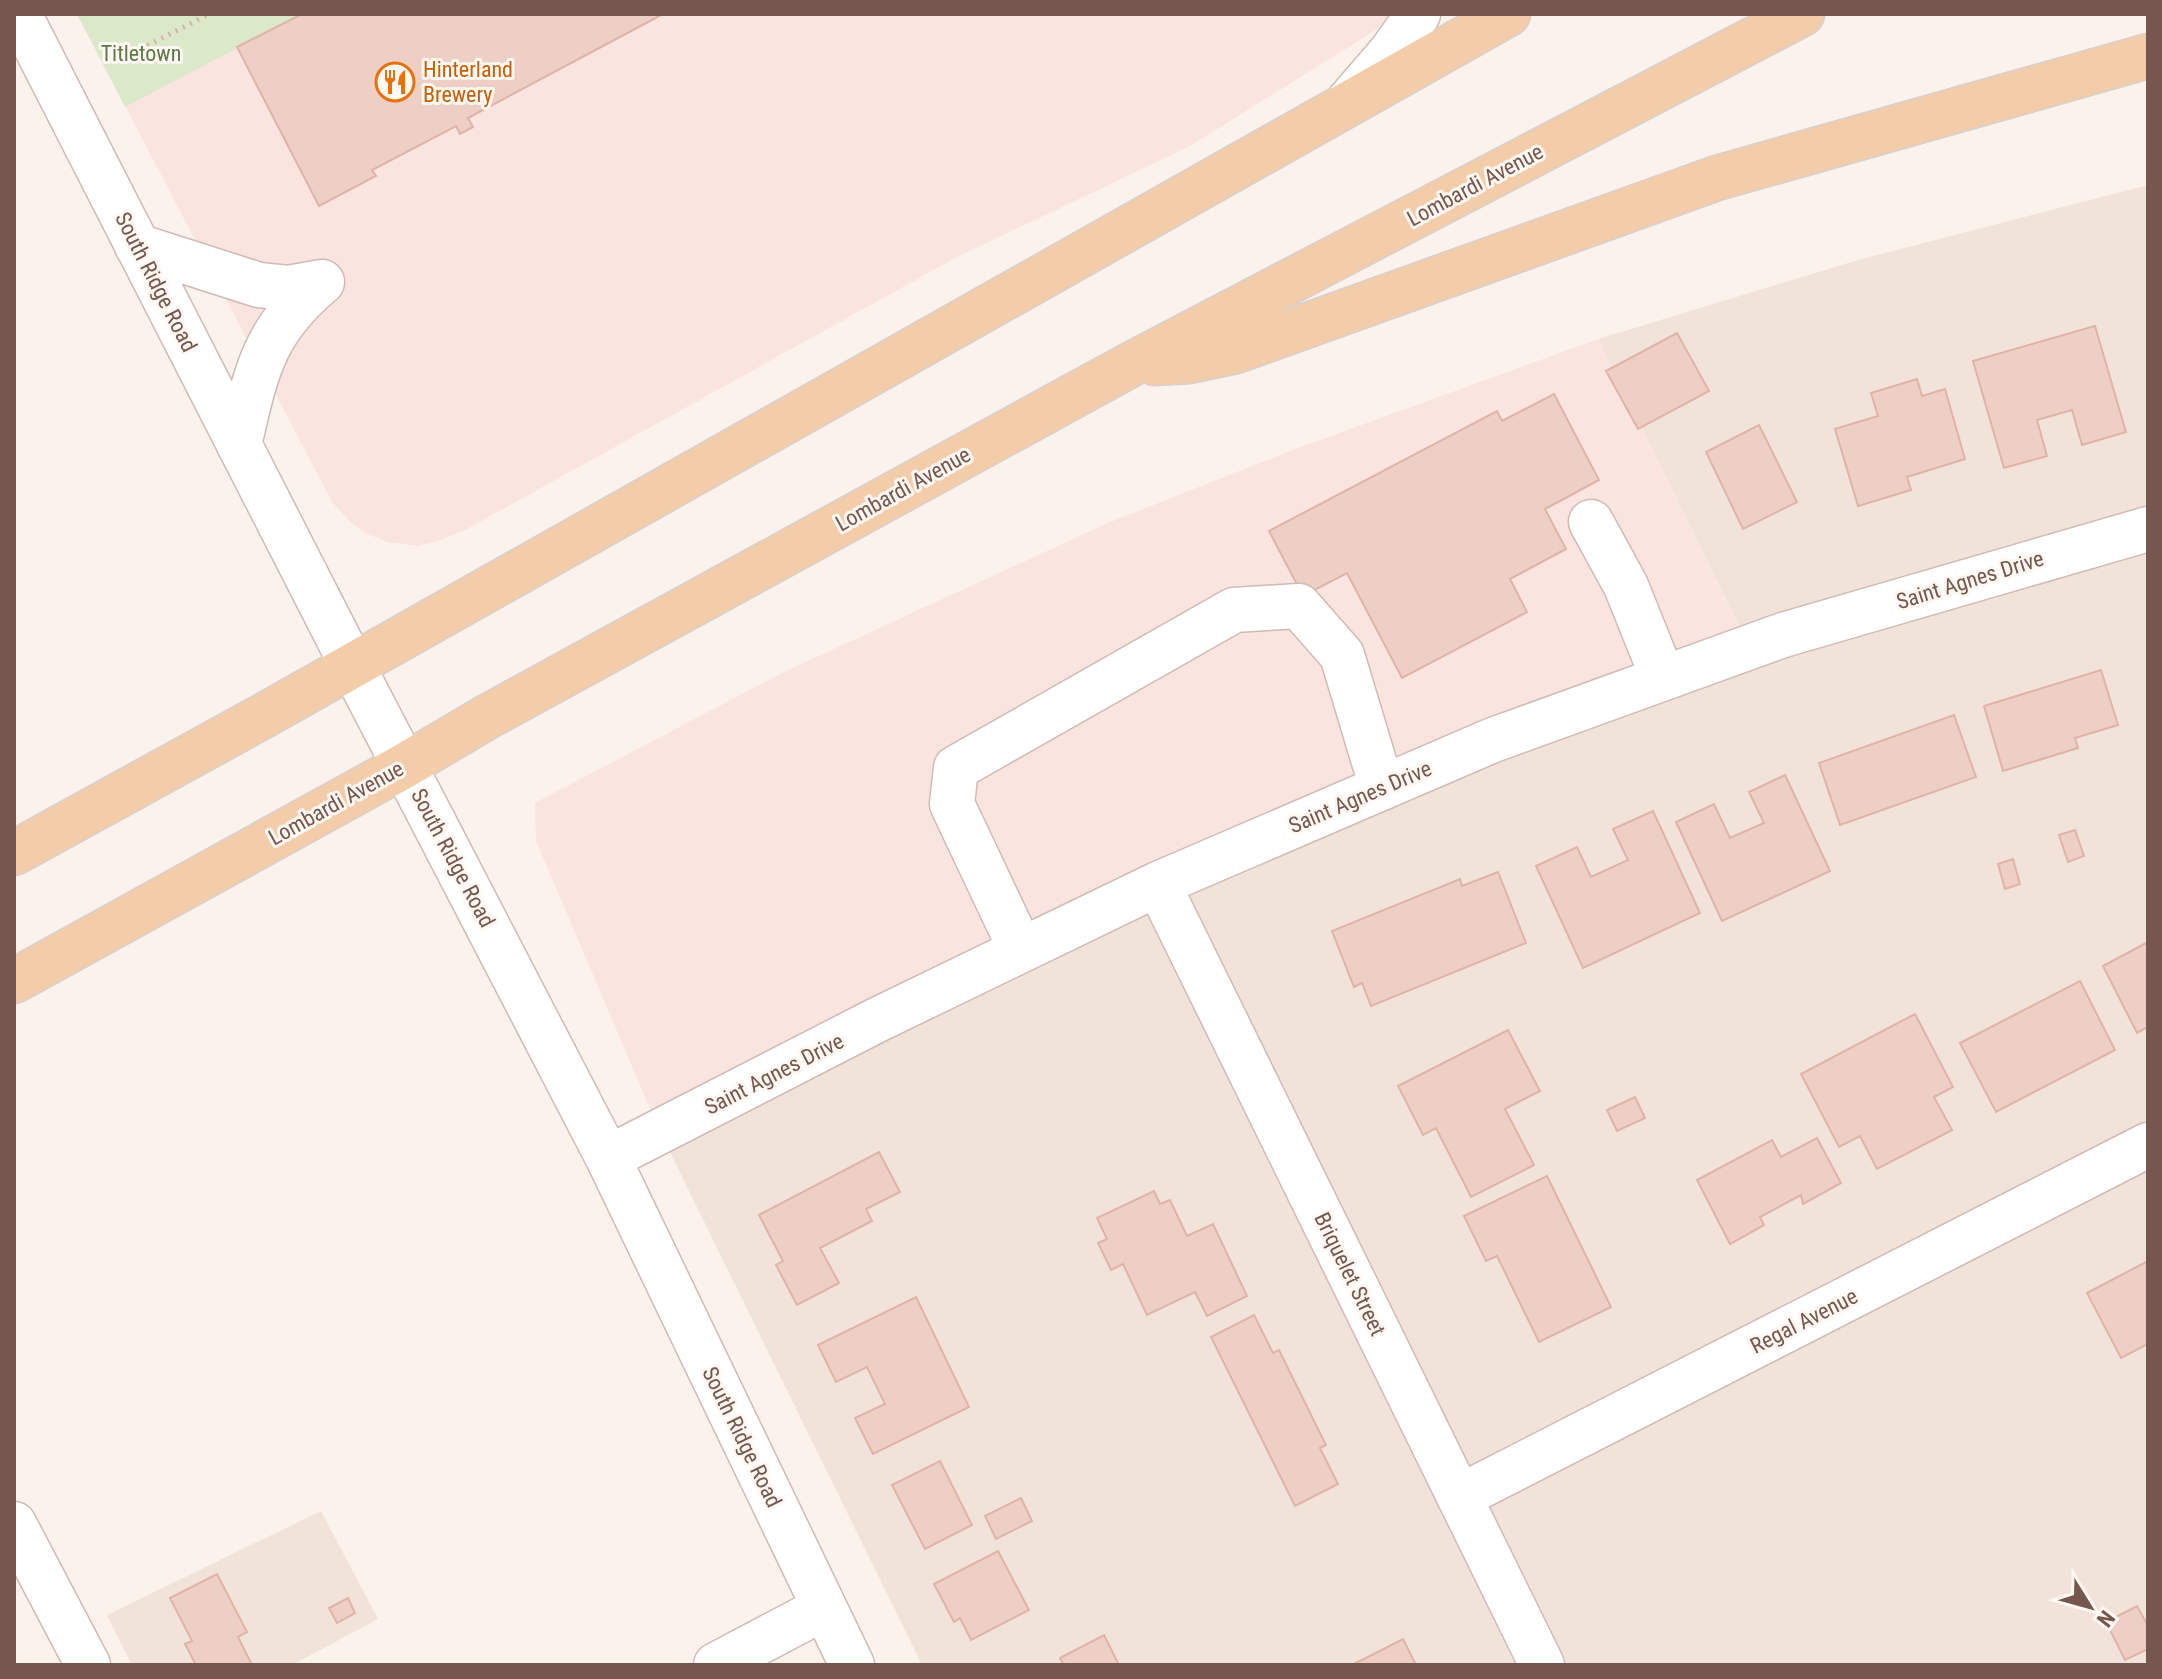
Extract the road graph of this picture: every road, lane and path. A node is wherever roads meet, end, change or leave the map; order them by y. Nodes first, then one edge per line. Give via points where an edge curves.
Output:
1 (19, 14) edge
2 (209, 14) edge
3 (1418, 14) edge
4 (1508, 14) edge
5 (1802, 14) edge
6 (133, 53) dead end
7 (2148, 56) edge
8 (1346, 104) junction
9 (137, 246) junction
10 (1130, 365) junction
11 (239, 445) junction
12 (1591, 522) dead end
13 (2148, 529) edge
14 (352, 665) junction
15 (1663, 678) junction
16 (404, 766) junction
17 (1382, 788) junction
18 (14, 853) edge
19 (1158, 884) junction
20 (1021, 950) junction
21 (14, 981) edge
22 (2148, 1145) edge
23 (608, 1158) junction
24 (1459, 1497) junction
25 (14, 1524) edge
26 (824, 1608) junction
27 (88, 1665) edge
28 (716, 1665) edge
29 (852, 1665) edge
30 (1542, 1665) edge

1 - 9 street, South Ridge Road
2 - 6 path
3 - 8 street
4 - 8 main road
5 - 10 main road, Lombardi Avenue
7 - 10 main road via 1717,178 1236,351
8 - 14 main road
9 - 11 street, South Ridge Road
9 - 11 street via 259,285 288,288 322,282 295,306 270,340
10 - 16 main road, Lombardi Avenue
11 - 14 street, South Ridge Road
12 - 15 street via 1626,586
13 - 15 street, Saint Agnes Drive via 1783,635
14 - 16 street, South Ridge Road
14 - 18 main road
15 - 17 street, Saint Agnes Drive via 1493,740
16 - 21 main road, Lombardi Avenue
16 - 23 street, South Ridge Road
17 - 19 street, Saint Agnes Drive
17 - 20 street via 1342,655 1299,606 1234,610 956,768 952,804
19 - 20 street, Saint Agnes Drive
19 - 24 street, Briquelet Street
20 - 23 street, Saint Agnes Drive
22 - 24 street, Regal Avenue
23 - 26 street, South Ridge Road
24 - 30 street, Briquelet Street
25 - 27 street
26 - 28 street
26 - 29 street, South Ridge Road

